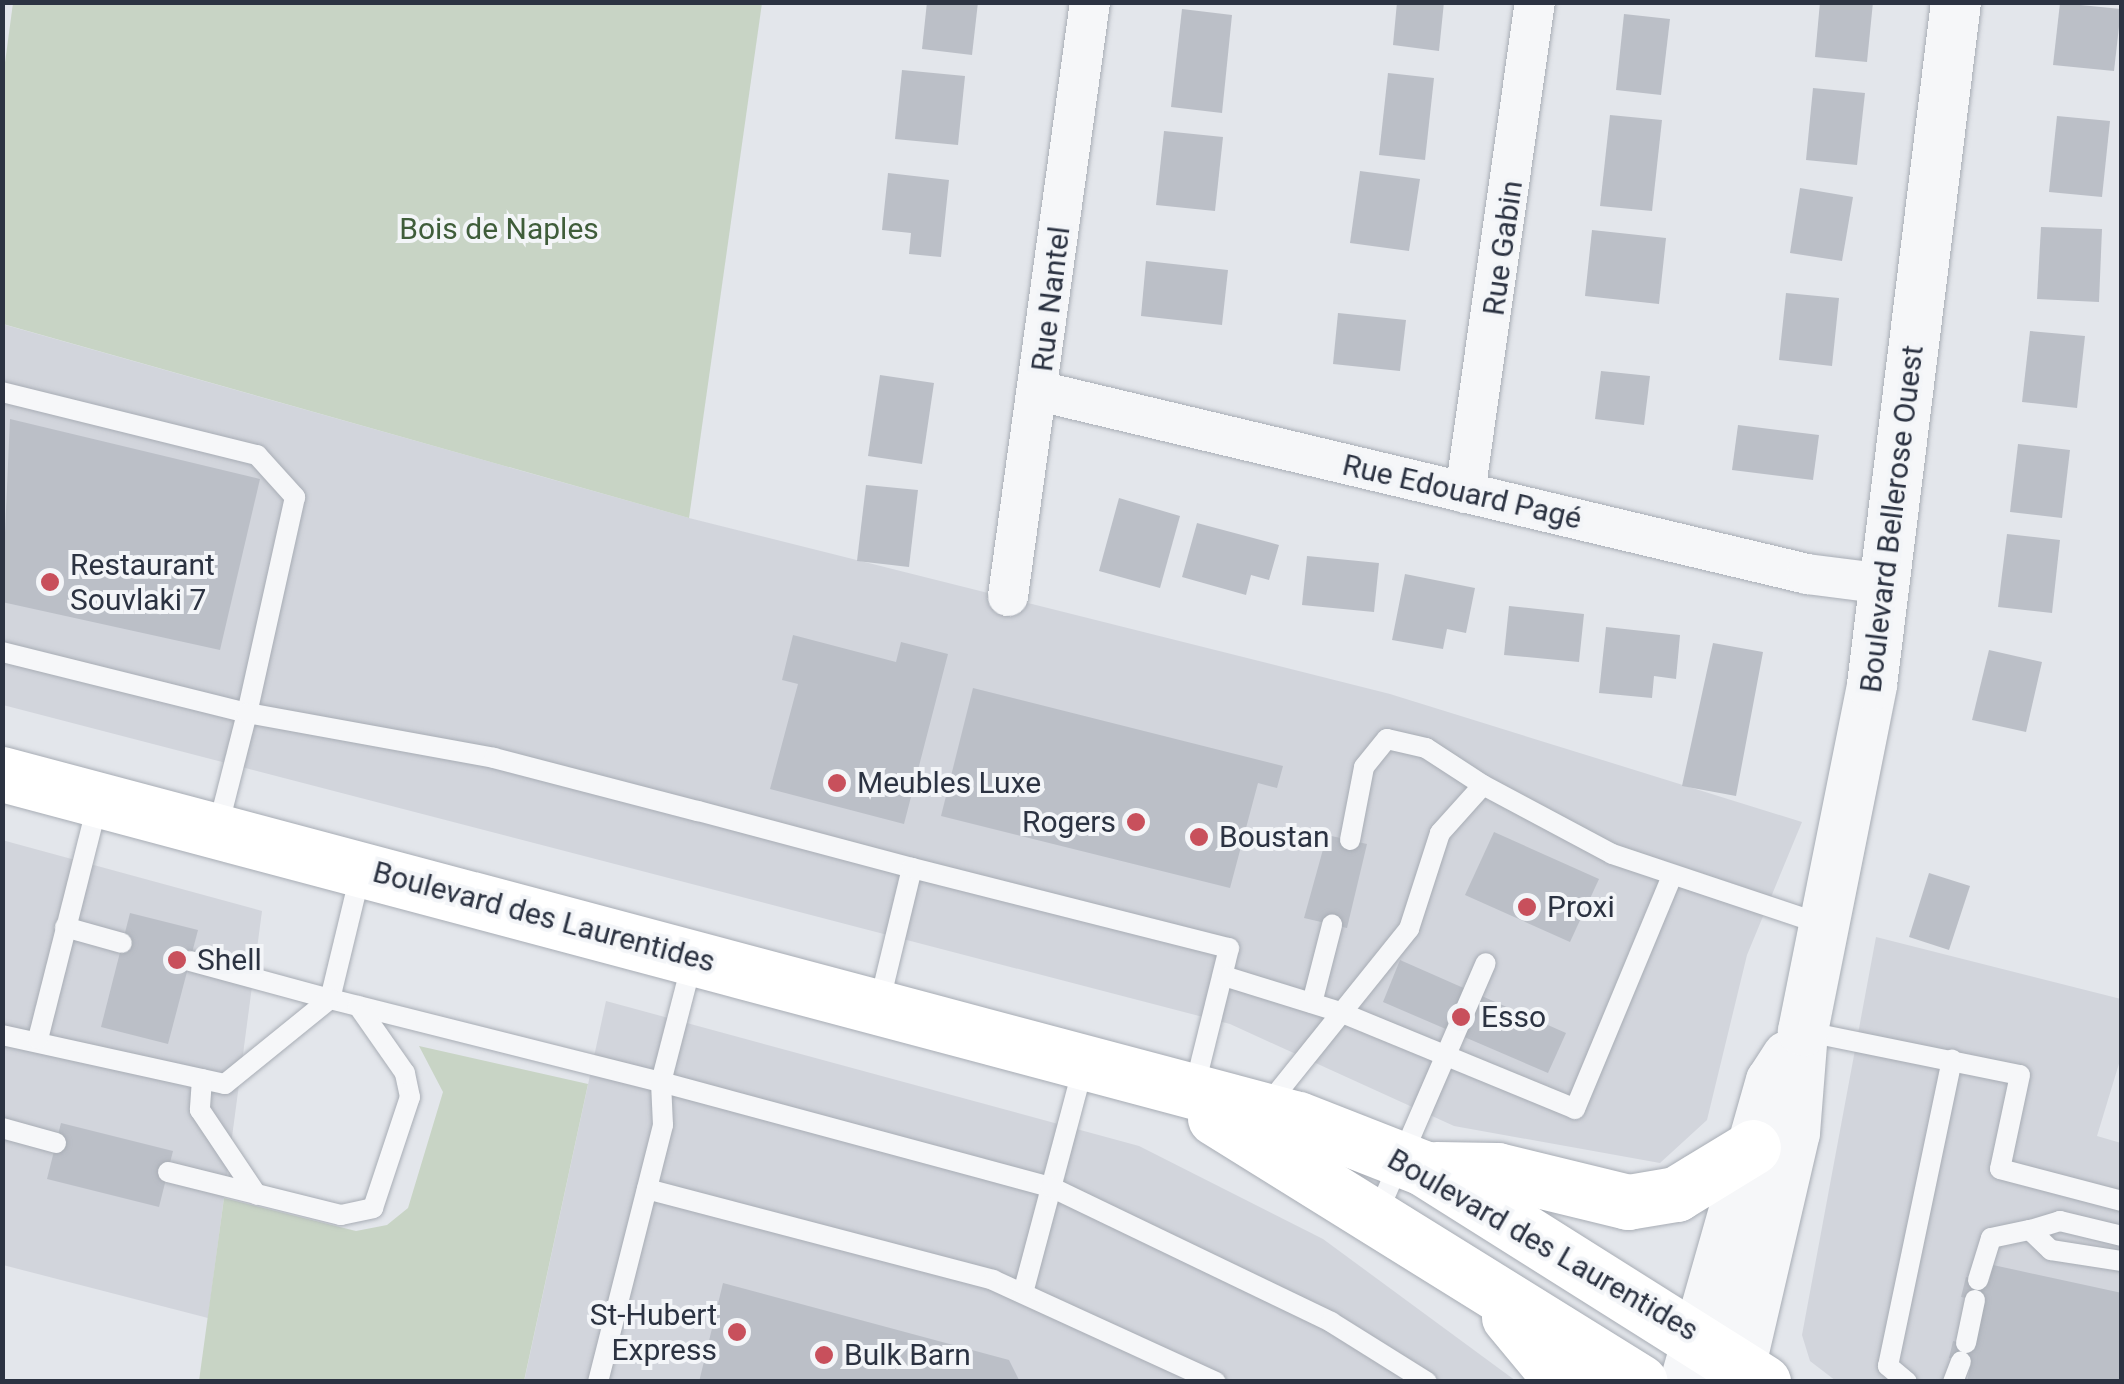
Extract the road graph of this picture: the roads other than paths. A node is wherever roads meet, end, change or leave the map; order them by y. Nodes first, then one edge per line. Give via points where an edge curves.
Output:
1 (1090, 2) edge
2 (1535, 2) edge
3 (1956, 2) edge
4 (1039, 391) junction
5 (2, 392) edge
6 (1465, 493) junction
7 (1886, 584) junction
8 (1008, 596) dead end
9 (2, 652) edge
10 (247, 713) junction
11 (2, 774) edge
12 (1482, 785) junction
13 (98, 800) junction
14 (218, 831) junction
15 (1350, 840) dead end
16 (912, 868) junction
17 (362, 869) junction
18 (1672, 876) junction
19 (1332, 925) dead end
20 (1824, 925) junction
21 (66, 928) junction
22 (122, 943) dead end
23 (694, 956) junction
24 (190, 962) dead end
25 (1486, 962) dead end
26 (1227, 977) junction
27 (330, 998) junction
28 (1312, 1003) junction
29 (358, 1006) junction
30 (879, 1006) junction
31 (1340, 1012) junction
32 (1803, 1031) junction
33 (2, 1034) edge
34 (38, 1039) junction
35 (1445, 1055) junction
36 (1084, 1060) junction
37 (1952, 1060) junction
38 (202, 1079) junction
39 (661, 1082) junction
40 (1191, 1097) junction
41 (1257, 1122) junction
42 (2, 1128) edge
43 (56, 1143) dead end
44 (1752, 1147) junction
45 (1413, 1164) junction
46 (168, 1172) dead end
47 (1051, 1187) junction
48 (647, 1189) junction
49 (257, 1195) junction
50 (2122, 1201) edge
51 (1378, 1212) junction
52 (2030, 1230) junction
53 (2122, 1236) edge
54 (2122, 1261) edge
55 (1471, 1273) junction
56 (1024, 1293) junction
57 (1725, 1369) edge
58 (598, 1382) edge
59 (1216, 1382) edge
60 (1426, 1382) edge
61 (1563, 1382) edge
62 (1640, 1382) edge
63 (1907, 1382) edge
64 (1953, 1382) edge

1 - 4 street, Rue Nantel
2 - 6 street, Rue Gabin
3 - 7 street, Boulevard Bellerose Ouest
4 - 6 street, Rue Edouard Pagé
4 - 8 street, Rue Nantel
5 - 10 lane via 257,455 295,497
6 - 7 street, Rue Edouard Pagé
7 - 20 street, Boulevard Bellerose Ouest
9 - 10 lane
10 - 14 lane
10 - 16 lane via 494,758
11 - 13 main road, Boulevard des Laurentides
12 - 15 lane via 1426,748 1386,739 1364,767
12 - 18 lane
12 - 31 lane via 1440,834 1409,929
13 - 14 main road, Boulevard des Laurentides
13 - 21 lane
14 - 17 main road, Boulevard des Laurentides
16 - 26 lane via 1229,948
16 - 30 lane
17 - 23 main road, Boulevard des Laurentides
17 - 27 lane
18 - 20 lane
18 - 35 lane via 1576,1109
19 - 28 lane
20 - 32 street, Boulevard Bellerose Ouest
21 - 22 lane
21 - 34 lane
23 - 30 main road, Boulevard des Laurentides
23 - 39 lane
24 - 27 lane
25 - 35 lane
26 - 28 lane
26 - 40 lane
27 - 29 lane
27 - 38 lane via 241,1079
28 - 31 lane
29 - 39 lane
29 - 49 lane via 409,1084 384,1194 350,1216
30 - 36 main road, Boulevard des Laurentides
31 - 35 lane
31 - 41 lane
32 - 37 lane
32 - 44 street, Boulevard Bellerose Ouest via 1771,1080
32 - 57 street, Boulevard Bellerose Ouest via 1794,1133
33 - 34 lane
34 - 38 lane
35 - 45 lane
36 - 40 main road, Boulevard des Laurentides
36 - 47 lane
37 - 50 lane via 2020,1075 2000,1169
37 - 63 lane via 1888,1366
38 - 49 lane via 200,1110
39 - 47 lane
39 - 48 lane via 663,1125
40 - 41 main road, Boulevard des Laurentides
41 - 45 main road, Boulevard des Laurentides
41 - 51 main road, Boulevard des Laurentides
42 - 43 lane
44 - 45 main road via 1676,1194 1628,1202 1497,1170
44 - 57 street, Boulevard Bellerose Ouest
45 - 51 lane
45 - 57 main road, Boulevard des Laurentides
46 - 49 lane
47 - 56 lane
47 - 60 lane via 1331,1322
48 - 56 lane
48 - 58 lane
51 - 55 main road, Boulevard des Laurentides
52 - 53 lane via 2060,1221
52 - 54 lane via 2051,1250
52 - 64 lane via 1991,1238
55 - 61 main road
55 - 62 main road, Boulevard des Laurentides
56 - 59 lane

